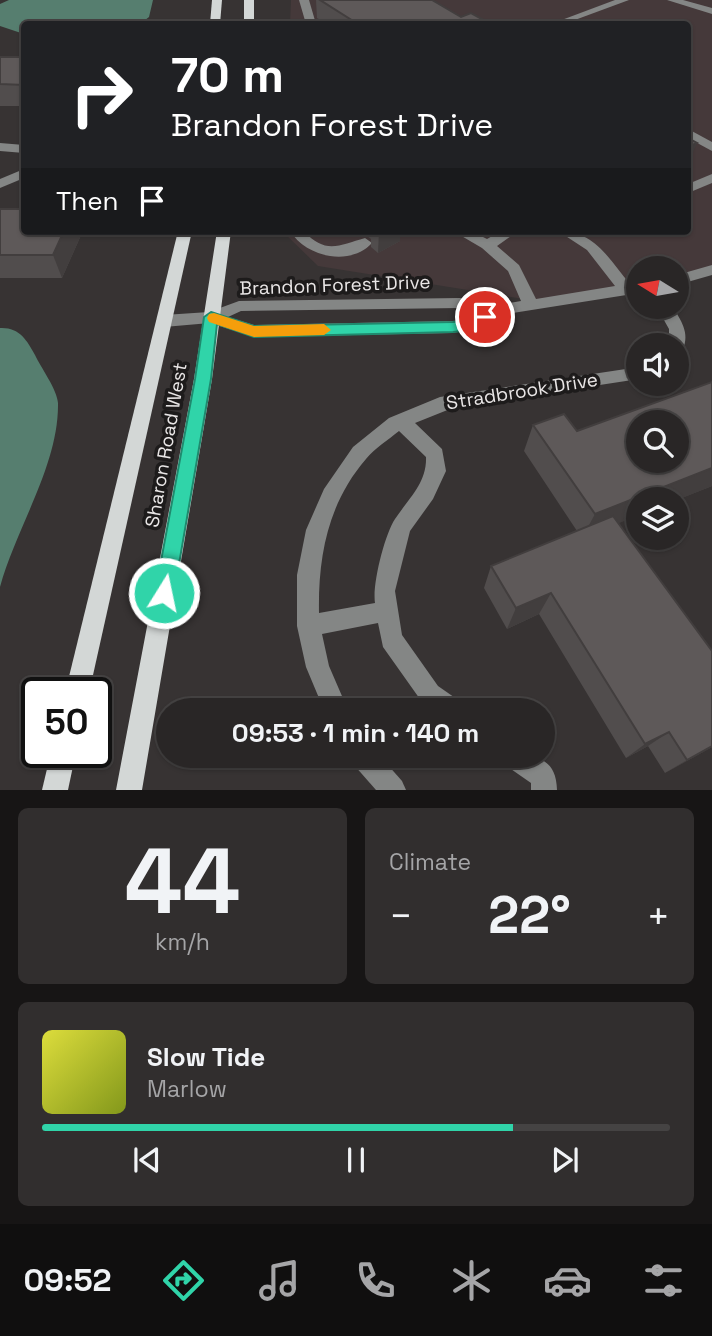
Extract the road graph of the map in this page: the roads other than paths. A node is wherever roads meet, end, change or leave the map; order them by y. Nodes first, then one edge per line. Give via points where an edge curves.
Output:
1 (217, 0) edge
2 (249, 0) edge
3 (304, 0) edge
4 (624, 0) edge
5 (672, 0) edge
6 (712, 10) edge
7 (215, 21) edge
8 (249, 21) edge
9 (310, 21) edge
10 (564, 21) edge
11 (691, 135) edge
12 (0, 147) edge
13 (712, 147) edge
14 (21, 149) edge
15 (21, 174) edge
16 (712, 178) edge
17 (0, 184) edge
18 (691, 188) edge
19 (184, 235) edge
20 (223, 235) edge
21 (298, 235) edge
22 (468, 235) edge
23 (504, 235) edge
24 (572, 235) edge
25 (365, 243) dead end
26 (487, 245) junction
27 (712, 270) edge
28 (690, 276) edge
29 (626, 283) edge
30 (626, 290) edge
31 (531, 305) junction
32 (504, 309) junction
33 (211, 317) junction
34 (164, 321) junction
35 (626, 375) edge
36 (401, 421) junction
37 (387, 611) junction
38 (308, 626) junction
39 (81, 677) edge
40 (329, 698) edge
41 (436, 698) edge
42 (60, 768) edge
43 (374, 768) edge
44 (531, 768) edge
45 (55, 790) edge
46 (129, 790) edge
47 (393, 790) edge
48 (544, 790) edge

1 - 7 main road
2 - 8 main road
3 - 9 street
4 - 10 street
5 - 6 street
11 - 13 street
12 - 14 street
15 - 17 street
16 - 18 street
19 - 34 main road, Sharon Road West
20 - 33 main road, Sharon Road West
21 - 25 street via 313,247 332,250 348,251
22 - 26 street
23 - 26 street
24 - 29 street via 592,247
26 - 31 street via 514,268
27 - 28 street
30 - 31 street, Brandon Forest Drive
31 - 32 street, Brandon Forest Drive
32 - 33 street, Brandon Forest Drive via 460,303 239,306
32 - 33 street, Brandon Forest Drive via 453,327 254,331
33 - 34 street, Brandon Forest Drive
33 - 46 main road, Sharon Road West
34 - 39 main road, Sharon Road West
35 - 36 street, Stradbrook Drive via 439,404
36 - 37 street via 435,454 436,471 401,527 384,591
36 - 38 street, Stradbrook Drive via 365,448 331,491 310,552
37 - 38 street
37 - 41 street via 391,639
38 - 40 street, Stradbrook Drive
42 - 45 main road
43 - 47 street
44 - 48 street via 544,777

